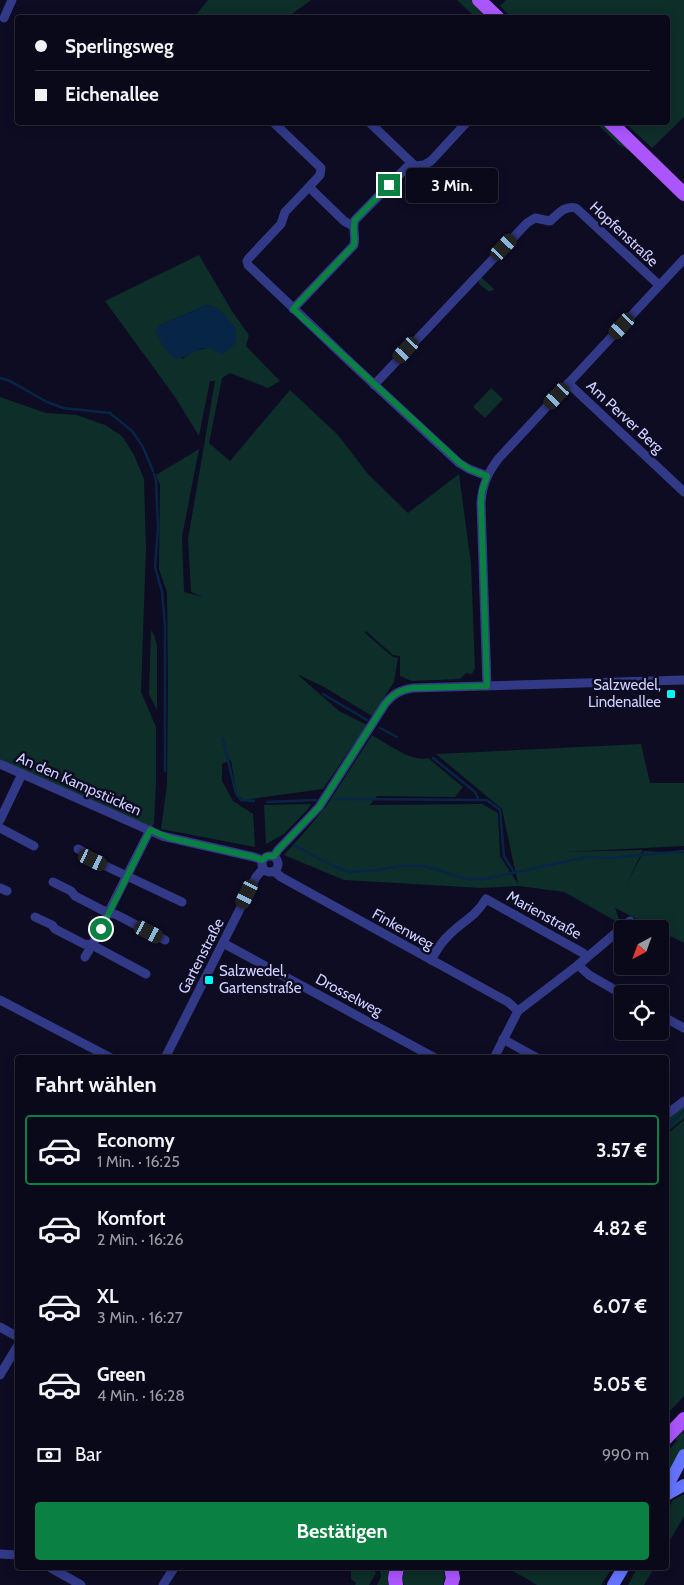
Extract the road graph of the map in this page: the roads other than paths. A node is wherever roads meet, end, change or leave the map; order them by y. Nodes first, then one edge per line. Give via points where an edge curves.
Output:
1 (12, 0) edge
2 (479, 0) edge
3 (495, 15) edge
4 (4, 18) dead end
5 (277, 125) edge
6 (372, 125) edge
7 (464, 125) edge
8 (613, 125) edge
9 (414, 166) junction
10 (309, 187) junction
11 (684, 194) edge
12 (354, 226) junction
13 (684, 259) edge
14 (659, 285) junction
15 (293, 309) junction
16 (568, 383) junction
17 (374, 384) junction
18 (487, 476) junction
19 (684, 492) edge
20 (684, 680) edge
21 (487, 686) junction
22 (0, 764) edge
23 (22, 774) junction
24 (0, 820) edge
25 (0, 828) edge
26 (150, 830) junction
27 (34, 846) dead end
28 (78, 850) dead end
29 (274, 856) junction
30 (263, 864) junction
31 (274, 871) junction
32 (127, 876) junction
33 (52, 882) dead end
34 (182, 902) dead end
35 (109, 912) junction
36 (35, 917) dead end
37 (614, 934) edge
38 (165, 940) dead end
39 (223, 943) junction
40 (92, 945) junction
41 (85, 957) dead end
42 (587, 957) junction
43 (431, 960) junction
44 (578, 965) junction
45 (146, 974) dead end
46 (614, 990) edge
47 (0, 1000) edge
48 (518, 1011) junction
49 (669, 1020) edge
50 (684, 1028) edge
51 (503, 1039) junction
52 (105, 1055) edge
53 (167, 1055) edge
54 (429, 1055) edge
55 (495, 1055) edge
56 (532, 1055) edge
57 (684, 1101) edge
58 (669, 1113) edge
59 (0, 1327) edge
60 (15, 1335) edge
61 (15, 1351) edge
62 (0, 1375) edge
63 (684, 1419) edge
64 (669, 1435) edge
65 (684, 1455) edge
66 (677, 1479) edge
67 (669, 1491) edge
68 (0, 1554) edge
69 (15, 1555) edge
70 (55, 1570) edge
71 (173, 1570) edge
72 (397, 1570) edge
73 (452, 1570) edge
74 (622, 1570) edge
75 (395, 1584) edge
76 (81, 1585) edge
77 (163, 1585) edge
78 (452, 1585) edge
79 (613, 1585) edge

1 - 4 street
2 - 3 main road
5 - 10 street via 321,168
6 - 9 street
7 - 9 street via 431,161
8 - 11 main road
9 - 12 street via 407,167 400,174 355,220
10 - 12 street via 344,221
10 - 15 street via 285,212 281,224 247,262
12 - 15 street via 354,245
13 - 14 street
14 - 16 street
14 - 17 street, Hopfenstraße via 576,208 564,208 550,220 535,218
15 - 17 street
16 - 18 street via 499,458
16 - 19 street, Am Perver Berg
17 - 18 street via 460,463
18 - 21 street via 481,502
20 - 21 street
21 - 29 street via 413,688 394,694 319,807
22 - 23 street, An den Kampstücken
23 - 24 street
23 - 26 street, An den Kampstücken
25 - 27 street
26 - 30 street, An den Kampstücken via 170,838 254,857
26 - 32 street
28 - 32 street
29 - 30 street via 267,856
29 - 31 street via 278,862
30 - 31 street, An den Kampstücken via 267,872
30 - 39 street, Gartenstraße
31 - 43 street, Finkenweg
32 - 34 street
32 - 35 street
33 - 35 street
35 - 38 street
35 - 40 street
36 - 40 street via 84,944
37 - 42 street, Marienstraße
39 - 53 street, Gartenstraße
39 - 54 street, Drosselweg
40 - 41 street
40 - 45 street
42 - 43 street, Marienstraße via 486,899 472,917 447,936
42 - 44 street, Marienstraße
43 - 48 street, Finkenweg via 508,1002
44 - 46 street via 589,976
44 - 48 street, Marienstraße
47 - 52 street
48 - 51 street, Marienstraße
49 - 50 street
51 - 55 street, Marienstraße
51 - 56 street
57 - 58 street
59 - 60 street
61 - 62 street
63 - 64 main road
65 - 66 main road
66 - 67 main road
68 - 69 street
70 - 76 street
71 - 77 street
72 - 75 main road
73 - 78 main road
74 - 79 main road

